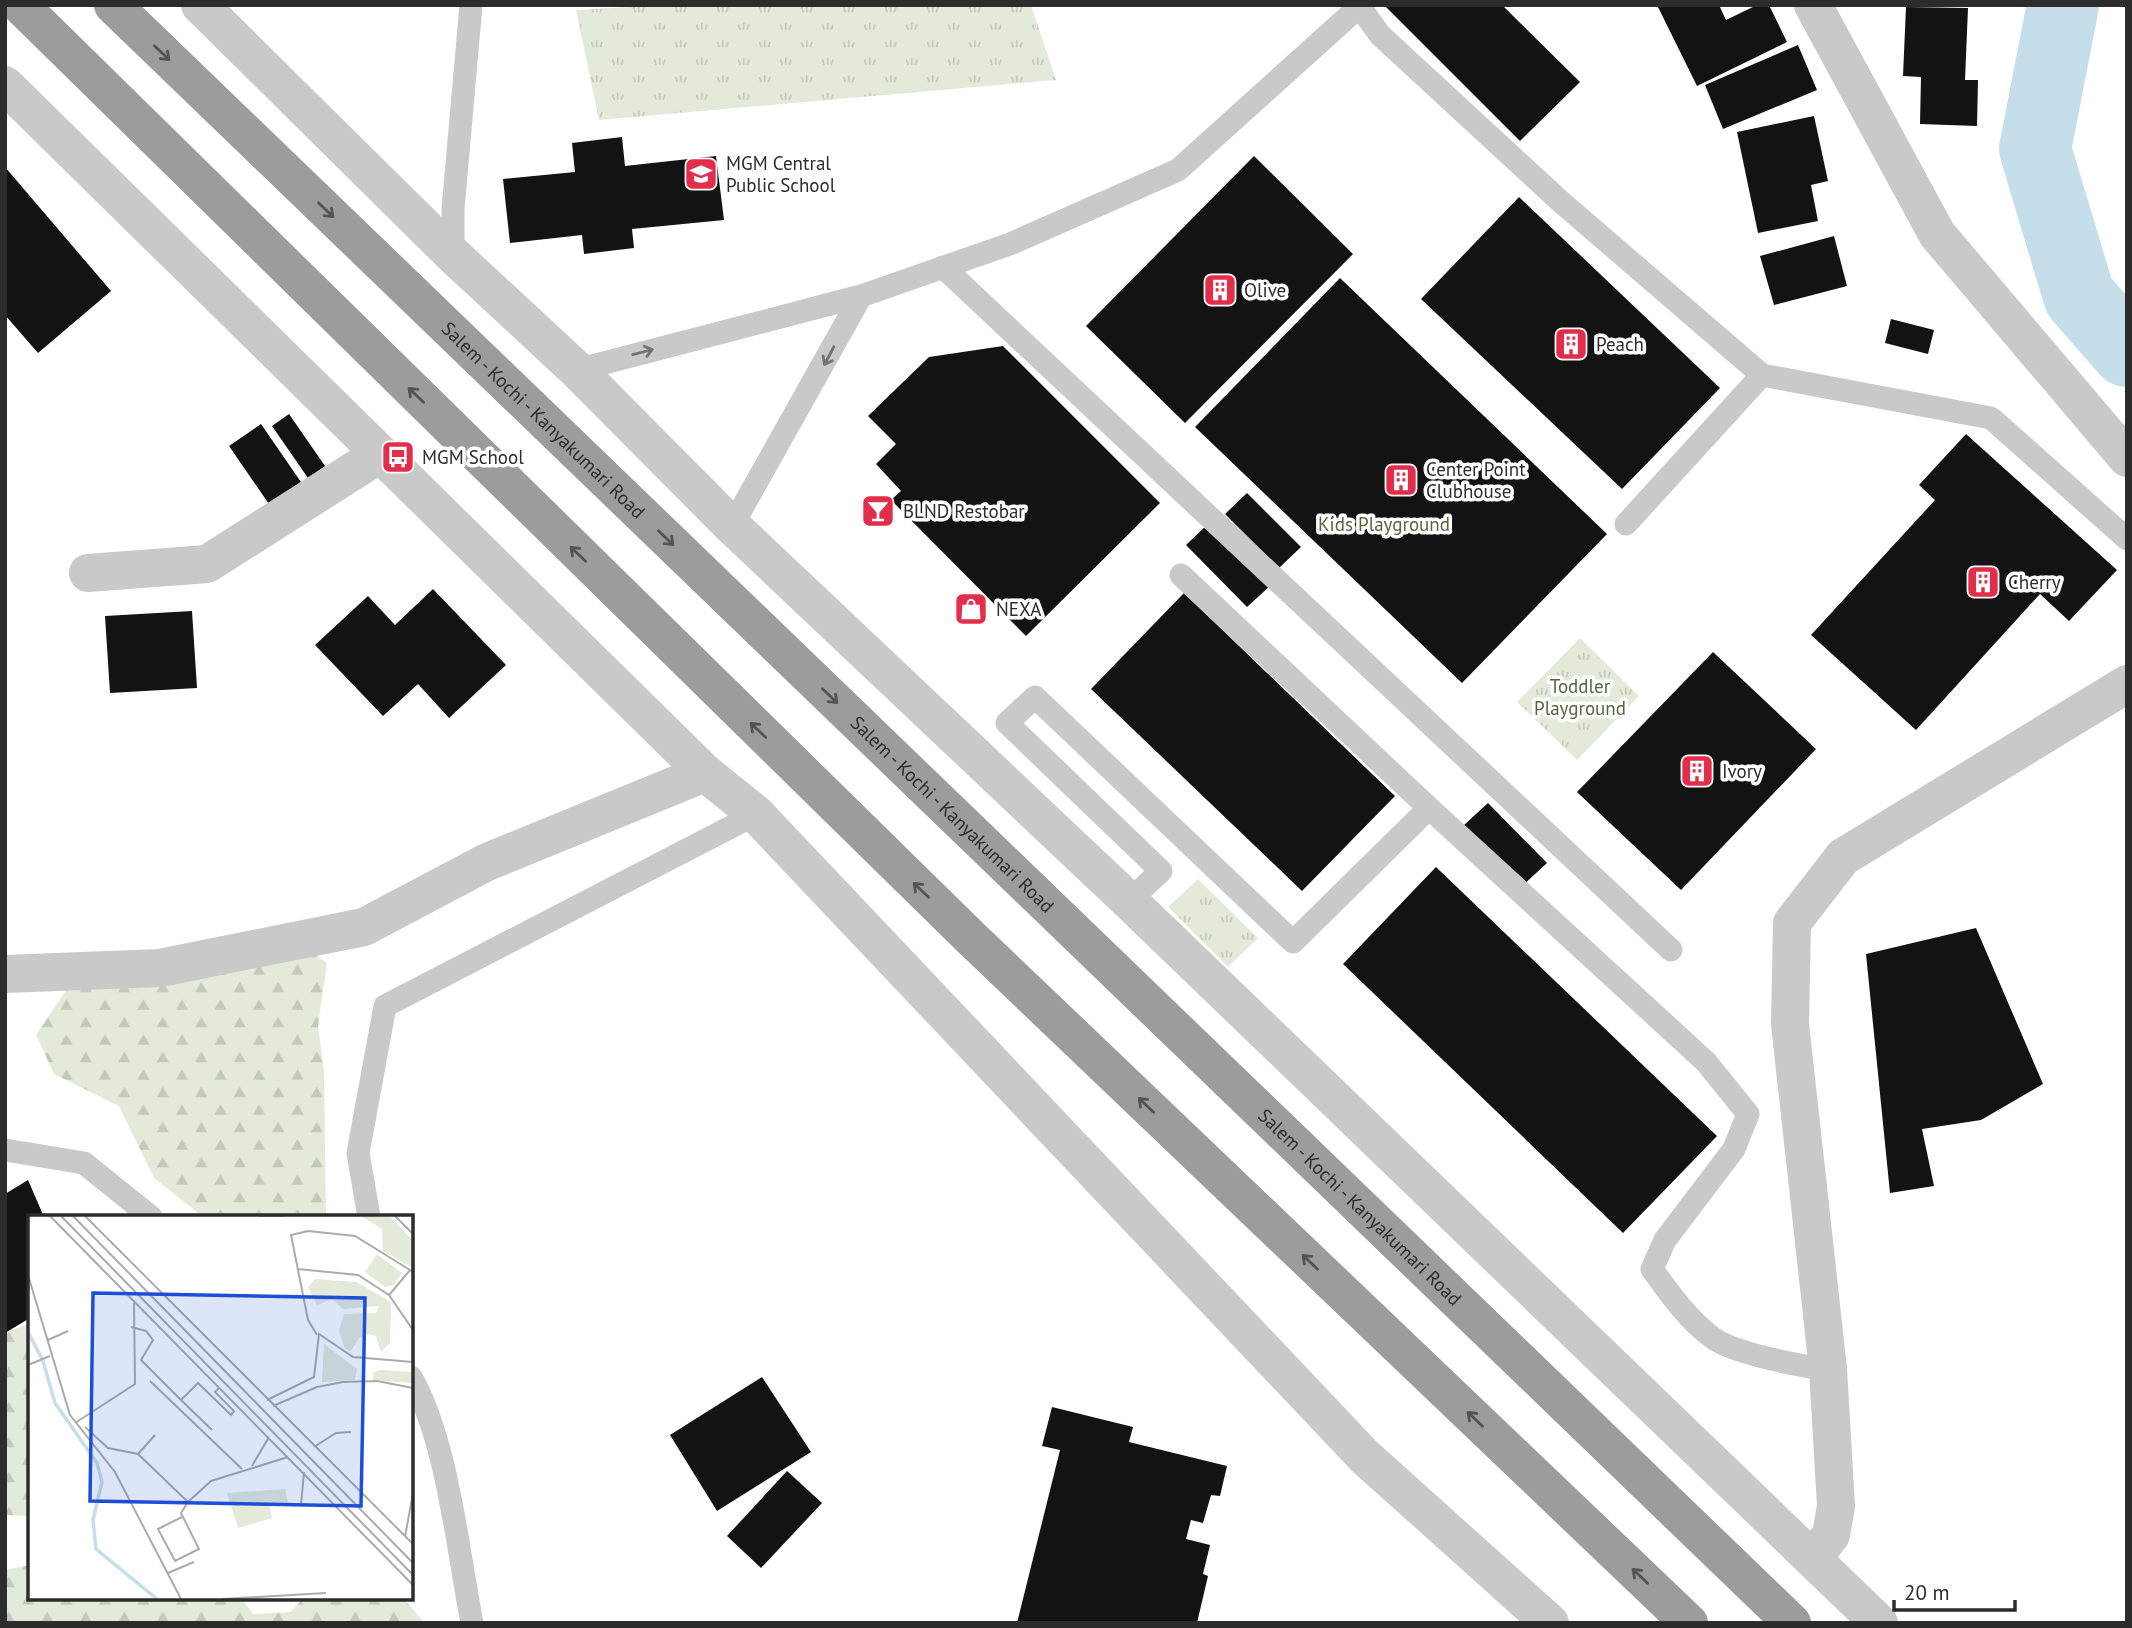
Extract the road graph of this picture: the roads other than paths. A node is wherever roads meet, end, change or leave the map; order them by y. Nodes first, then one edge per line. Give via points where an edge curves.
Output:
1 (20, 5) edge
2 (113, 5) edge
3 (200, 5) edge
4 (471, 5) edge
5 (1813, 5) edge
6 (1361, 6) edge
7 (5, 85) edge
8 (453, 255) junction
9 (943, 267) junction
10 (861, 296) junction
11 (577, 370) junction
12 (1762, 375) junction
13 (380, 454) junction
14 (2127, 458) edge
15 (1626, 524) dead end
16 (732, 526) junction
17 (2127, 540) edge
18 (88, 573) dead end
19 (1181, 575) dead end
20 (2127, 684) edge
21 (705, 773) junction
22 (1429, 808) junction
23 (756, 814) junction
24 (1129, 901) junction
25 (1671, 950) dead end
26 (5, 974) edge
27 (5, 1150) edge
28 (149, 1215) edge
29 (369, 1215) edge
30 (1828, 1369) junction
31 (413, 1381) edge
32 (1813, 1558) junction
33 (472, 1623) edge
34 (1550, 1623) edge
35 (1689, 1623) edge
36 (1792, 1623) edge
37 (1879, 1623) edge

35 -> 1 highway via 970,937
2 -> 36 highway, Salem - Kochi - Kanyakumari Road
3 - 8 street
4 - 8 lane
5 - 14 street via 1937,234
6 - 9 lane via 1178,170 1010,244
6 - 12 lane via 1380,35 1540,183
7 - 13 street
8 - 11 street
9 - 10 lane
9 - 25 lane
11 -> 10 lane
10 -> 16 lane
11 - 16 street
12 - 15 lane
12 - 17 lane via 1991,418
13 - 18 street via 207,564
13 - 21 street
16 - 24 street
19 - 22 lane
20 - 30 street via 1843,857 1793,923 1790,1024
21 - 23 street
21 - 26 street via 487,862 364,926 160,968
22 - 24 lane via 1293,942 1035,697 1007,723 1161,871
22 - 30 lane via 1706,1062 1748,1114 1734,1149 1665,1240 1652,1269 1684,1312 1715,1340 1796,1366
23 - 29 lane via 385,1006 358,1153
23 - 34 street via 1365,1457
24 - 32 street
27 - 28 lane via 84,1163
30 - 32 street via 1836,1506 1831,1535
31 - 33 lane via 439,1451
32 - 37 street

